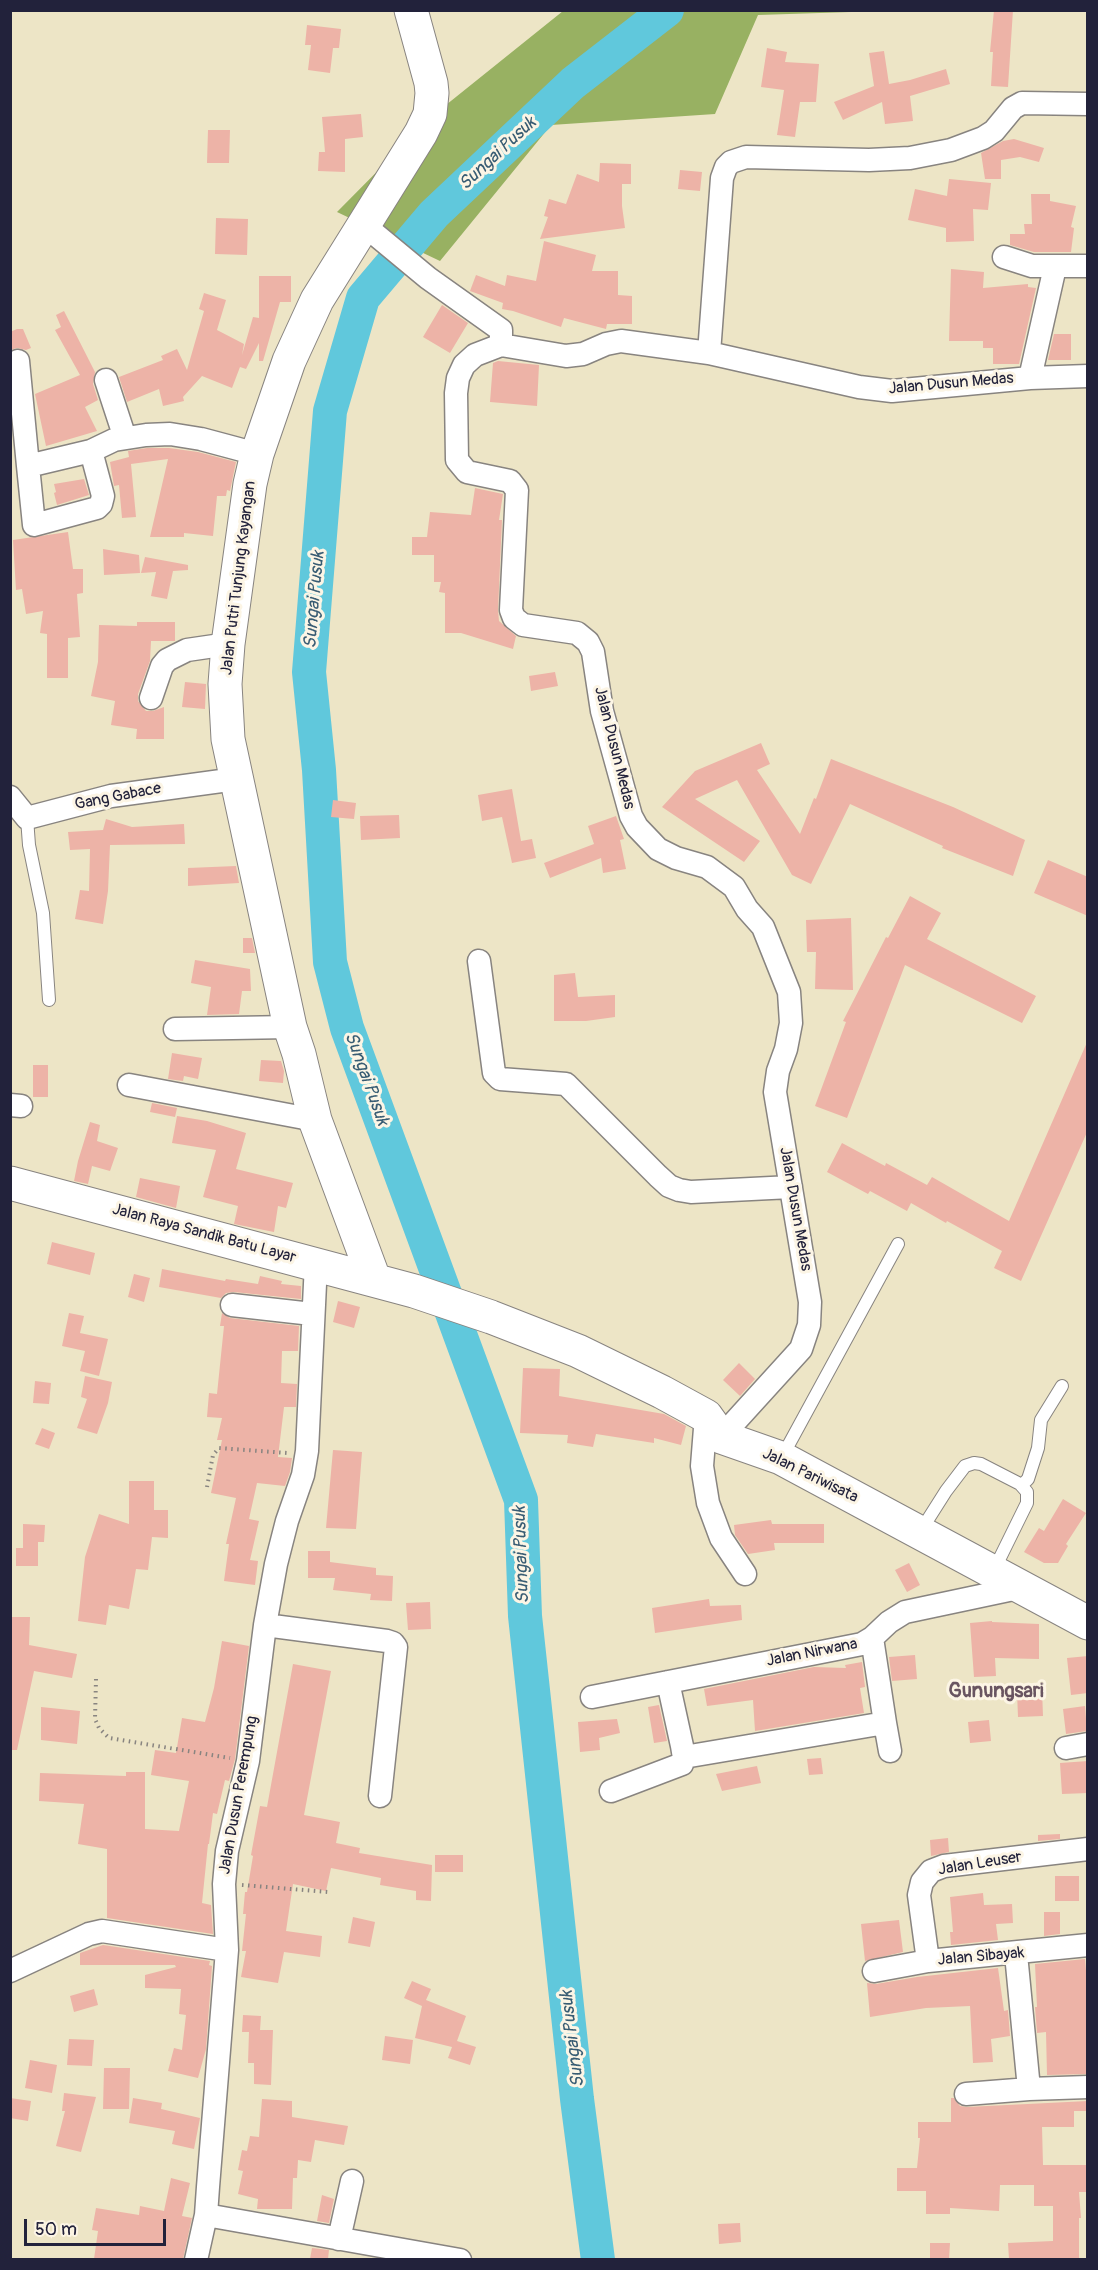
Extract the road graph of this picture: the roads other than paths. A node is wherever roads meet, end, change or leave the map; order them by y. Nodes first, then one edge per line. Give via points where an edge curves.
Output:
1 (411, 10) edge
2 (1088, 104) edge
3 (370, 228) junction
4 (1004, 257) dead end
5 (1088, 266) edge
6 (1055, 267) junction
7 (501, 345) junction
8 (709, 353) junction
9 (18, 361) dead end
10 (1088, 376) edge
11 (1030, 378) junction
12 (106, 380) dead end
13 (125, 438) junction
14 (91, 451) junction
15 (257, 454) junction
16 (28, 466) junction
17 (228, 644) junction
18 (151, 698) dead end
19 (236, 780) junction
20 (10, 797) edge
21 (27, 818) junction
22 (479, 961) dead end
23 (49, 1000) dead end
24 (290, 1028) junction
25 (175, 1029) dead end
26 (129, 1085) dead end
27 (315, 1120) junction
28 (10, 1183) edge
29 (791, 1187) junction
30 (898, 1244) dead end
31 (316, 1263) junction
32 (395, 1286) junction
33 (232, 1305) dead end
34 (312, 1314) junction
35 (1062, 1386) dead end
36 (713, 1427) junction
37 (781, 1458) junction
38 (1022, 1485) junction
39 (920, 1532) junction
40 (994, 1571) junction
41 (745, 1574) dead end
42 (1023, 1587) junction
43 (1088, 1623) edge
44 (265, 1625) junction
45 (872, 1638) junction
46 (668, 1682) junction
47 (592, 1697) dead end
48 (885, 1723) junction
49 (890, 1751) dead end
50 (684, 1757) junction
51 (611, 1791) dead end
52 (380, 1796) dead end
53 (1088, 1849) edge
54 (1088, 1945) edge
55 (227, 1950) junction
56 (1016, 1954) junction
57 (928, 1961) junction
58 (10, 1971) edge
59 (874, 1971) dead end
60 (1088, 2087) edge
61 (1029, 2088) junction
62 (966, 2094) dead end
63 (352, 2181) dead end
64 (206, 2215) junction
65 (339, 2239) junction
66 (196, 2259) edge
67 (460, 2259) edge

1 - 3 street, Jalan Putri Tunjung Kayangan via 431,82 430,114
2 - 8 street via 1022,103 983,138 921,157 746,157 731,162 722,178
3 - 7 street via 428,278 501,330
3 - 15 street, Jalan Putri Tunjung Kayangan via 317,300 302,330
4 - 6 street via 1032,266
5 - 6 street
6 - 11 street
7 - 8 street, Jalan Dusun Medas via 566,356 621,341
7 - 29 street, Jalan Dusun Medas via 475,355 458,378 457,460 467,472 510,481 517,490 512,615 522,625 577,633 591,645 602,711 636,827 658,849 707,867 726,879 763,927 783,975 791,1010 789,1036 777,1071 775,1092
8 - 11 street, Jalan Dusun Medas via 875,390
9 - 16 street
10 - 11 street, Jalan Dusun Medas
12 - 13 street
13 - 14 street
13 - 15 street via 170,434
14 - 16 street
14 - 16 street via 103,496 101,504 34,525
15 - 17 street, Jalan Putri Tunjung Kayangan
17 - 18 street via 187,650 167,660
17 - 19 street, Jalan Putri Tunjung Kayangan via 226,706
19 - 21 street, Gang Gabace via 111,796
19 - 24 street, Jalan Putri Tunjung Kayangan
20 - 21 street
21 - 23 lane via 43,913
22 - 29 street via 494,1073 500,1079 566,1084 658,1176 679,1190
24 - 25 street
24 - 27 street, Jalan Putri Tunjung Kayangan
26 - 27 street
27 - 32 street, Jalan Putri Tunjung Kayangan
28 - 31 street, Jalan Raya Sandik Batu Layar
29 - 36 street, Jalan Dusun Medas via 810,1302 805,1342
30 - 37 lane
31 - 32 street, Jalan Raya Sandik Batu Layar
31 - 34 street, Jalan Dusun Perempung
32 - 36 street, Jalan Pariwisata via 491,1317 621,1371
33 - 34 street
34 - 44 street, Jalan Dusun Perempung via 306,1455 281,1542
35 - 38 lane via 1041,1420 1038,1448 1028,1479
36 - 37 street, Jalan Pariwisata
36 - 41 street via 702,1466 708,1503 721,1538
37 - 39 street, Jalan Pariwisata
38 - 39 lane via 981,1464 965,1466
38 - 40 lane via 1027,1503
39 - 40 street, Jalan Pariwisata
40 - 42 street, Jalan Pariwisata
42 - 43 street, Jalan Pariwisata
42 - 45 street, Jalan Nirwana via 905,1612
44 - 52 street via 387,1641 396,1647
44 - 55 street, Jalan Dusun Perempung via 248,1761 227,1851
45 - 46 street, Jalan Nirwana via 855,1646
45 - 48 street
46 - 47 street, Jalan Nirwana
46 - 50 street
48 - 49 street
48 - 50 street
50 - 51 street via 679,1767
53 - 57 street, Jalan Leuser via 944,1866 931,1871 922,1882 919,1895
54 - 56 street, Jalan Sibayak
55 - 58 street via 102,1931
55 - 64 street, Jalan Dusun Perempung
56 - 57 street, Jalan Sibayak
56 - 61 street
57 - 59 street, Jalan Sibayak
60 - 61 street
61 - 62 street
63 - 65 street
64 - 65 street
64 - 66 street, Jalan Dusun Perempung
65 - 67 street

